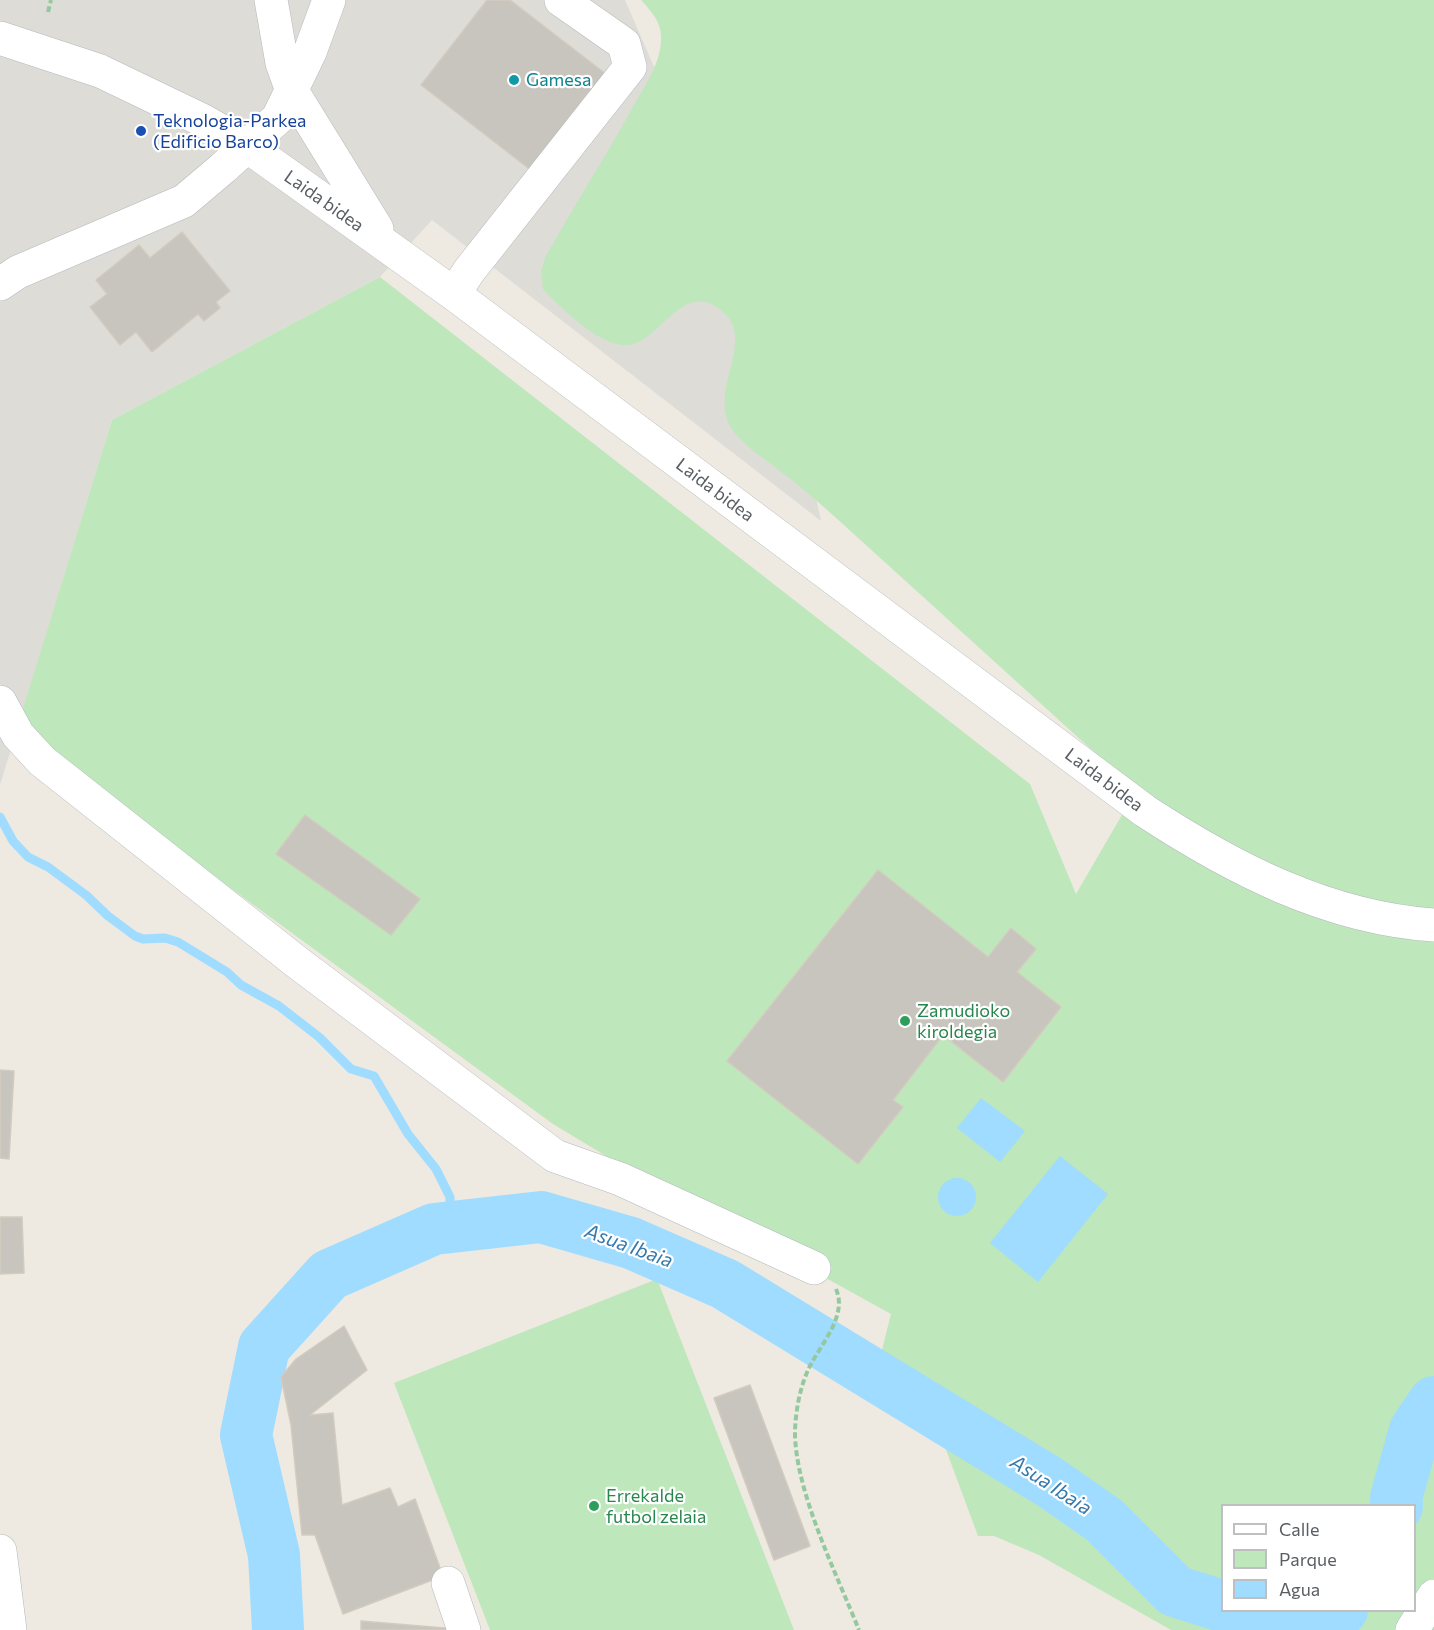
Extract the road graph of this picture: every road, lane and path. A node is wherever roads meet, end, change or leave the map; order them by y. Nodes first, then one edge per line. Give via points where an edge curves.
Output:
1 (51, 0) edge
2 (271, 0) edge
3 (329, 0) edge
4 (561, 0) edge
5 (48, 12) dead end
6 (0, 38) edge
7 (292, 91) junction
8 (247, 146) junction
9 (387, 245) junction
10 (0, 284) edge
11 (454, 294) junction
12 (0, 702) edge
13 (1434, 925) edge
14 (814, 1268) dead end
15 (837, 1316) dead end
16 (0, 1551) edge
17 (448, 1583) dead end
18 (1434, 1596) edge
19 (10, 1630) edge
20 (464, 1630) edge
21 (859, 1630) edge
22 (1412, 1630) edge

1 - 5 path
2 - 7 street via 282,63
3 - 7 street
4 - 11 street via 624,44 630,67
6 - 8 street, Laida bidea via 100,71
7 - 8 street via 278,118
7 - 9 street
8 - 9 street, Laida bidea
8 - 10 street via 184,201 18,272
9 - 11 street, Laida bidea
11 - 13 street, Laida bidea via 1145,811 1202,849 1283,888 1346,910
12 - 14 street via 18,735 42,761 298,963 555,1156 620,1179
15 - 21 path via 799,1394 795,1430 797,1458 817,1525
16 - 19 street
17 - 20 street
18 - 22 street

